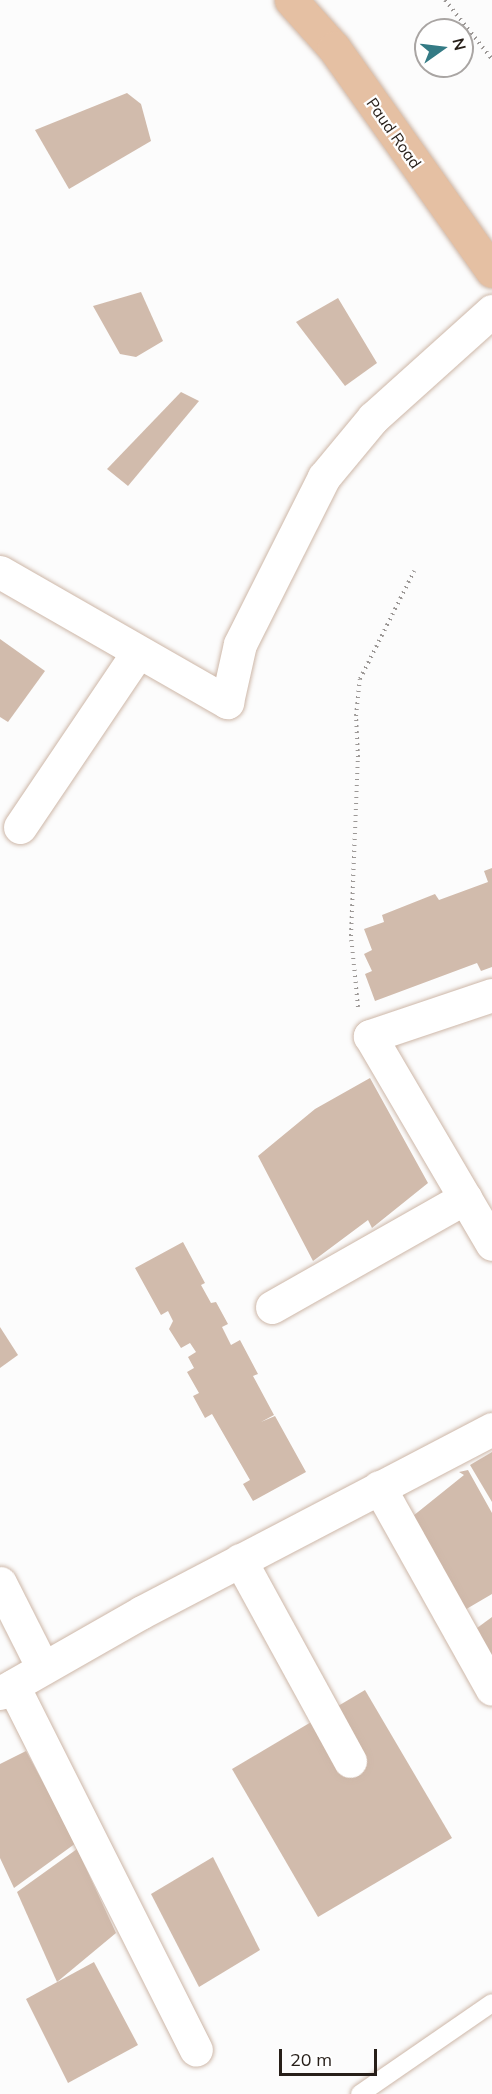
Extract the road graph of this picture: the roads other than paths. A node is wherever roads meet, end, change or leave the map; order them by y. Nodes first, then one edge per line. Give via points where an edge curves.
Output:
1 (291, 0) edge
2 (492, 271) edge
3 (492, 311) edge
4 (0, 572) edge
5 (138, 652) junction
6 (20, 827) dead end
7 (492, 995) edge
8 (465, 1198) junction
9 (492, 1244) edge
10 (272, 1308) dead end
11 (492, 1429) edge
12 (379, 1487) junction
13 (240, 1560) junction
14 (0, 1584) edge
15 (43, 1668) junction
16 (492, 1689) edge
17 (6, 1690) edge
18 (350, 1761) dead end
19 (492, 2003) edge
20 (196, 2050) dead end
21 (360, 2094) edge

1 - 2 main road, Paud Road via 334,48
3 - 5 street via 373,418 324,477 240,644 227,702
4 - 5 street
5 - 6 street
7 - 8 street via 370,1036
8 - 9 street
8 - 10 street
11 - 12 street
12 - 13 street
12 - 16 street
13 - 15 street
13 - 18 street
14 - 15 street
15 - 17 street
17 - 20 street
19 - 21 lane

